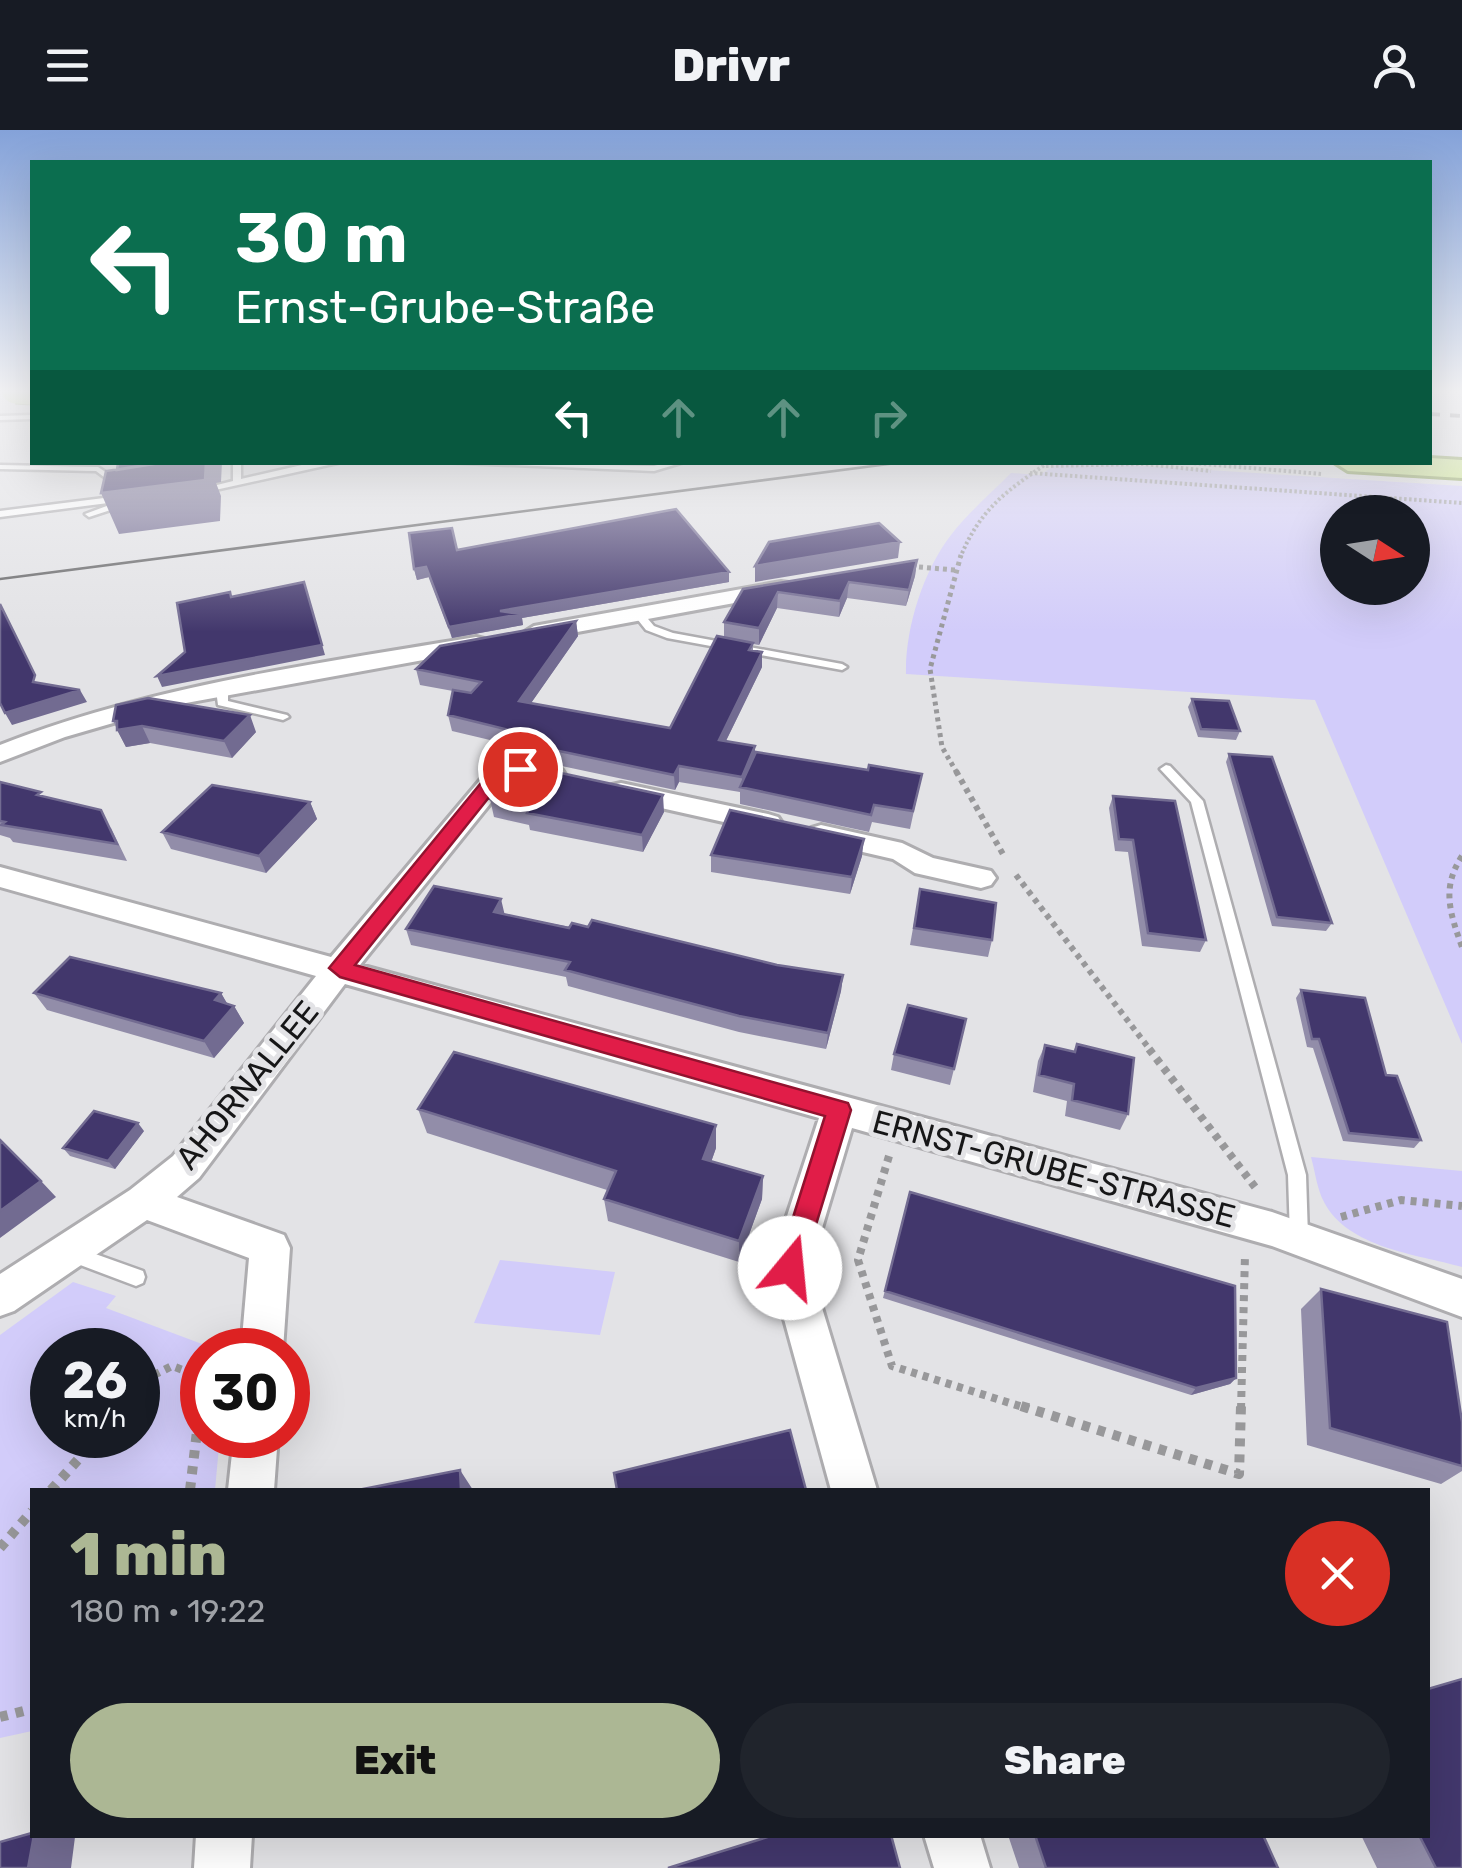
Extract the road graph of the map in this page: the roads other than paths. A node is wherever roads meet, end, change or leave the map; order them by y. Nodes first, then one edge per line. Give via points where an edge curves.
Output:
1 (94, 470) edge
2 (237, 470) edge
3 (287, 470) edge
4 (238, 484) junction
5 (195, 493) edge
6 (137, 500) edge
7 (0, 514) edge
8 (89, 514) dead end
9 (810, 582) edge
10 (638, 614) junction
11 (842, 667) dead end
12 (222, 690) junction
13 (283, 717) dead end
14 (0, 754) edge
15 (1166, 769) dead end
16 (0, 876) edge
17 (982, 878) dead end
18 (340, 968) junction
19 (839, 1110) junction
20 (144, 1202) junction
21 (1272, 1229) junction
22 (69, 1253) junction
23 (136, 1277) dead end
24 (0, 1297) edge
25 (1462, 1298) edge
26 (264, 1328) edge
27 (254, 1458) edge
28 (252, 1488) edge
29 (853, 1488) edge
30 (224, 1838) edge
31 (953, 1838) edge
32 (222, 1868) edge
33 (962, 1868) edge

1 - 7 lane via 112,480 108,500
2 - 4 lane
3 - 4 lane
4 - 5 lane
6 - 8 lane
9 - 10 street
10 - 11 lane via 671,636
10 - 12 street
12 - 13 lane via 222,704
12 - 14 street via 134,707
15 - 21 lane via 1197,801 1296,1175
16 - 18 street, ERNST-GRUBE-STRASSE
17 - 18 street, AHORNALLEE via 925,866 902,852 520,769 501,772
18 - 19 street, ERNST-GRUBE-STRASSE
18 - 20 street, AHORNALLEE via 186,1167
19 - 21 street, ERNST-GRUBE-STRASSE
19 - 29 street via 790,1268
20 - 22 street, AHORNALLEE
20 - 26 street via 270,1248
21 - 25 street, ERNST-GRUBE-STRASSE
22 - 23 lane
22 - 24 street, AHORNALLEE
27 - 28 street
30 - 32 street
31 - 33 street

